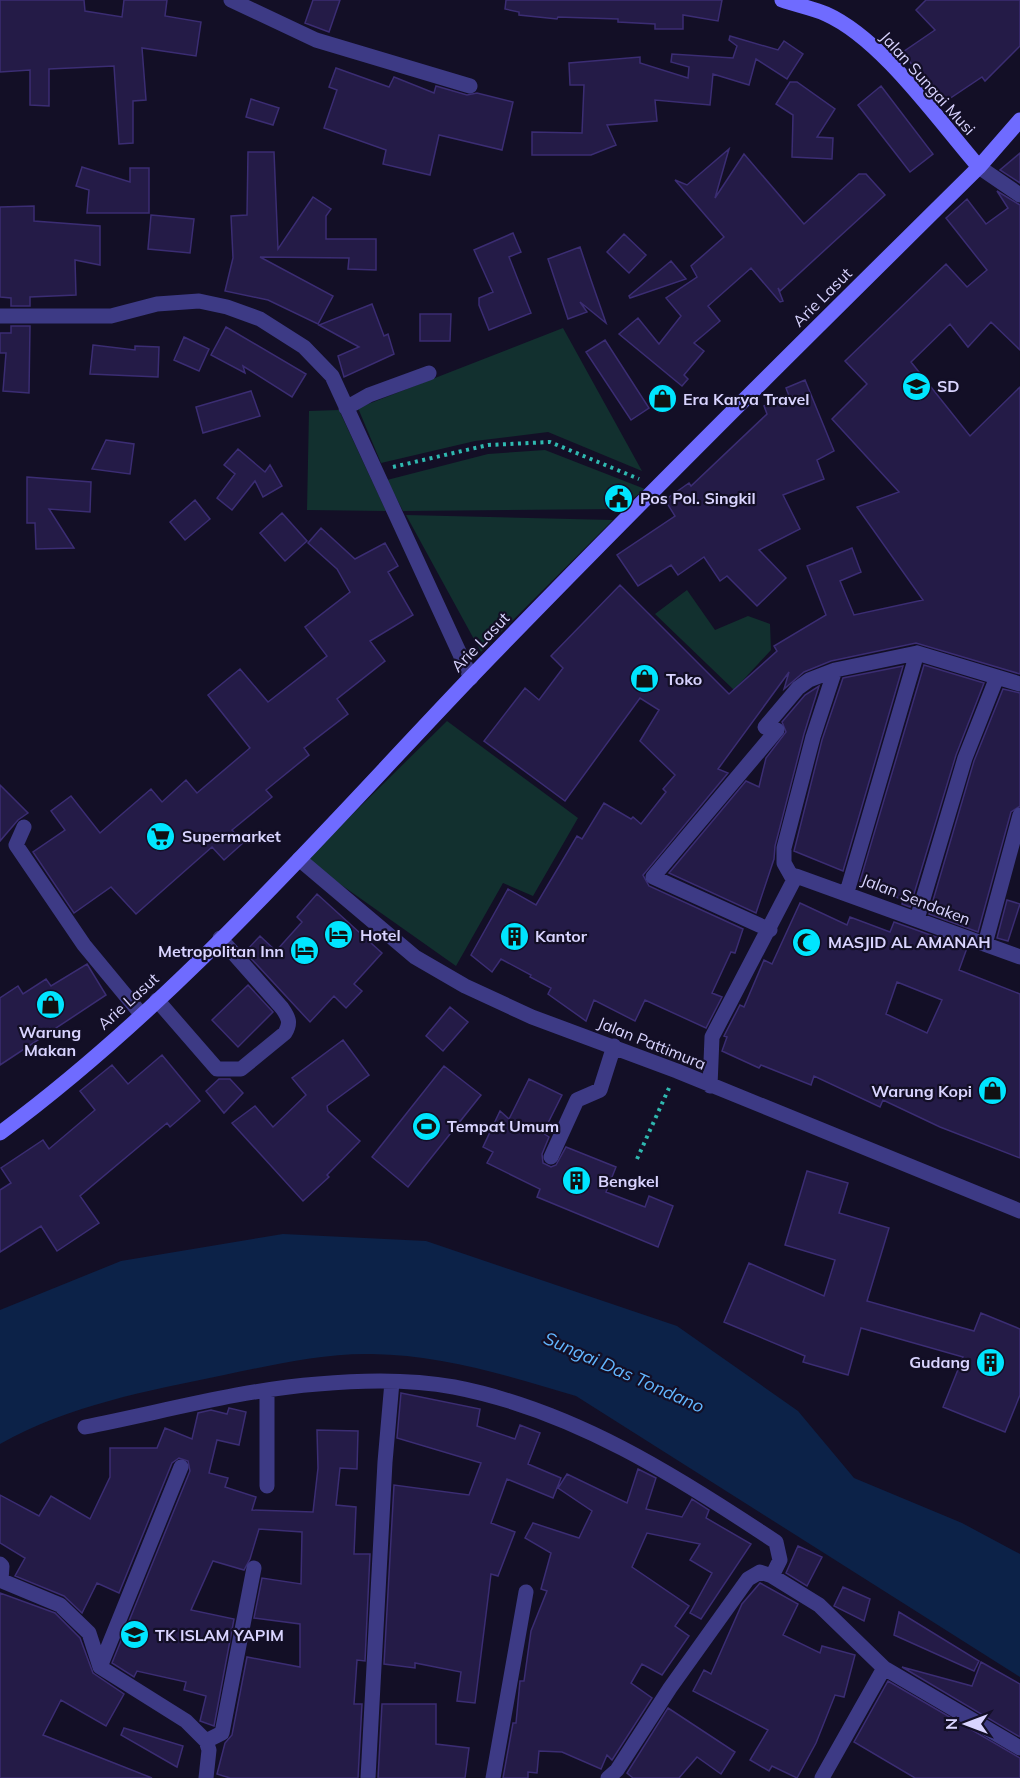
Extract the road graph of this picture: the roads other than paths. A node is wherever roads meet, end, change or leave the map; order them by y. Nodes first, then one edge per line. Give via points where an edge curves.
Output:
1 (231, 0) edge
2 (782, 0) edge
3 (470, 86) dead end
4 (1020, 120) edge
5 (979, 167) junction
6 (1020, 195) edge
7 (0, 316) edge
8 (429, 373) dead end
9 (346, 408) junction
10 (917, 653) junction
11 (836, 670) junction
12 (997, 677) junction
13 (471, 678) junction
14 (1020, 684) edge
15 (1020, 815) edge
16 (24, 827) dead end
17 (299, 859) junction
18 (796, 877) junction
19 (847, 892) junction
20 (917, 919) junction
21 (770, 930) junction
22 (220, 938) junction
23 (985, 944) junction
24 (1020, 957) edge
25 (157, 1000) junction
26 (141, 1014) junction
27 (614, 1046) junction
28 (710, 1086) junction
29 (0, 1133) edge
30 (552, 1157) dead end
31 (1020, 1211) edge
32 (392, 1382) junction
33 (267, 1391) junction
34 (85, 1427) dead end
35 (181, 1467) dead end
36 (267, 1486) dead end
37 (0, 1564) edge
38 (254, 1568) dead end
39 (772, 1576) junction
40 (0, 1580) edge
41 (526, 1592) dead end
42 (100, 1667) junction
43 (884, 1668) junction
44 (206, 1741) junction
45 (1020, 1748) edge
46 (206, 1778) edge
47 (368, 1778) edge
48 (493, 1778) edge
49 (608, 1778) edge
50 (822, 1778) edge

1 - 3 street via 316,40
2 - 5 main road, Jalan Sungai Musi via 826,14 878,50
4 - 5 main road, Arie Lasut
5 - 6 street
5 - 13 main road, Arie Lasut via 657,486
7 - 9 street via 111,316 157,304 199,301 227,307 260,319 304,346 332,376
8 - 9 street via 369,395
9 - 13 street
10 - 11 street
10 - 12 street
10 - 19 street
11 - 18 street via 813,737 784,848 784,863
11 - 21 street via 798,688 653,877
12 - 14 street
12 - 20 street via 965,758
13 - 17 main road, Arie Lasut
15 - 23 street
16 - 26 street via 16,845 84,945
17 - 22 main road, Arie Lasut
17 - 27 street, Jalan Pattimura via 416,957 465,986 532,1017
18 - 19 street, Jalan Sendaken
18 - 21 street
19 - 20 street, Jalan Sendaken
20 - 23 street, Jalan Sendaken
21 - 28 street via 712,1036
22 - 25 main road, Arie Lasut
22 - 25 street via 289,1018 285,1033 241,1069 217,1069
23 - 24 street, Jalan Sendaken
25 - 26 main road, Arie Lasut
26 - 29 main road, Arie Lasut
27 - 28 street, Jalan Pattimura
27 - 30 street via 600,1090 577,1100
28 - 31 street, Jalan Pattimura
32 - 33 street via 316,1384
32 - 39 street via 452,1386 531,1406 643,1458 776,1542 780,1560
32 - 47 street
33 - 34 street
33 - 36 street
35 - 42 street
37 - 40 street
38 - 44 street via 222,1733
39 - 43 street via 819,1605
39 - 49 street via 760,1572 748,1579
40 - 42 street via 60,1605 89,1633
41 - 48 street
42 - 44 street via 186,1721
43 - 45 street
43 - 50 street
44 - 46 street

